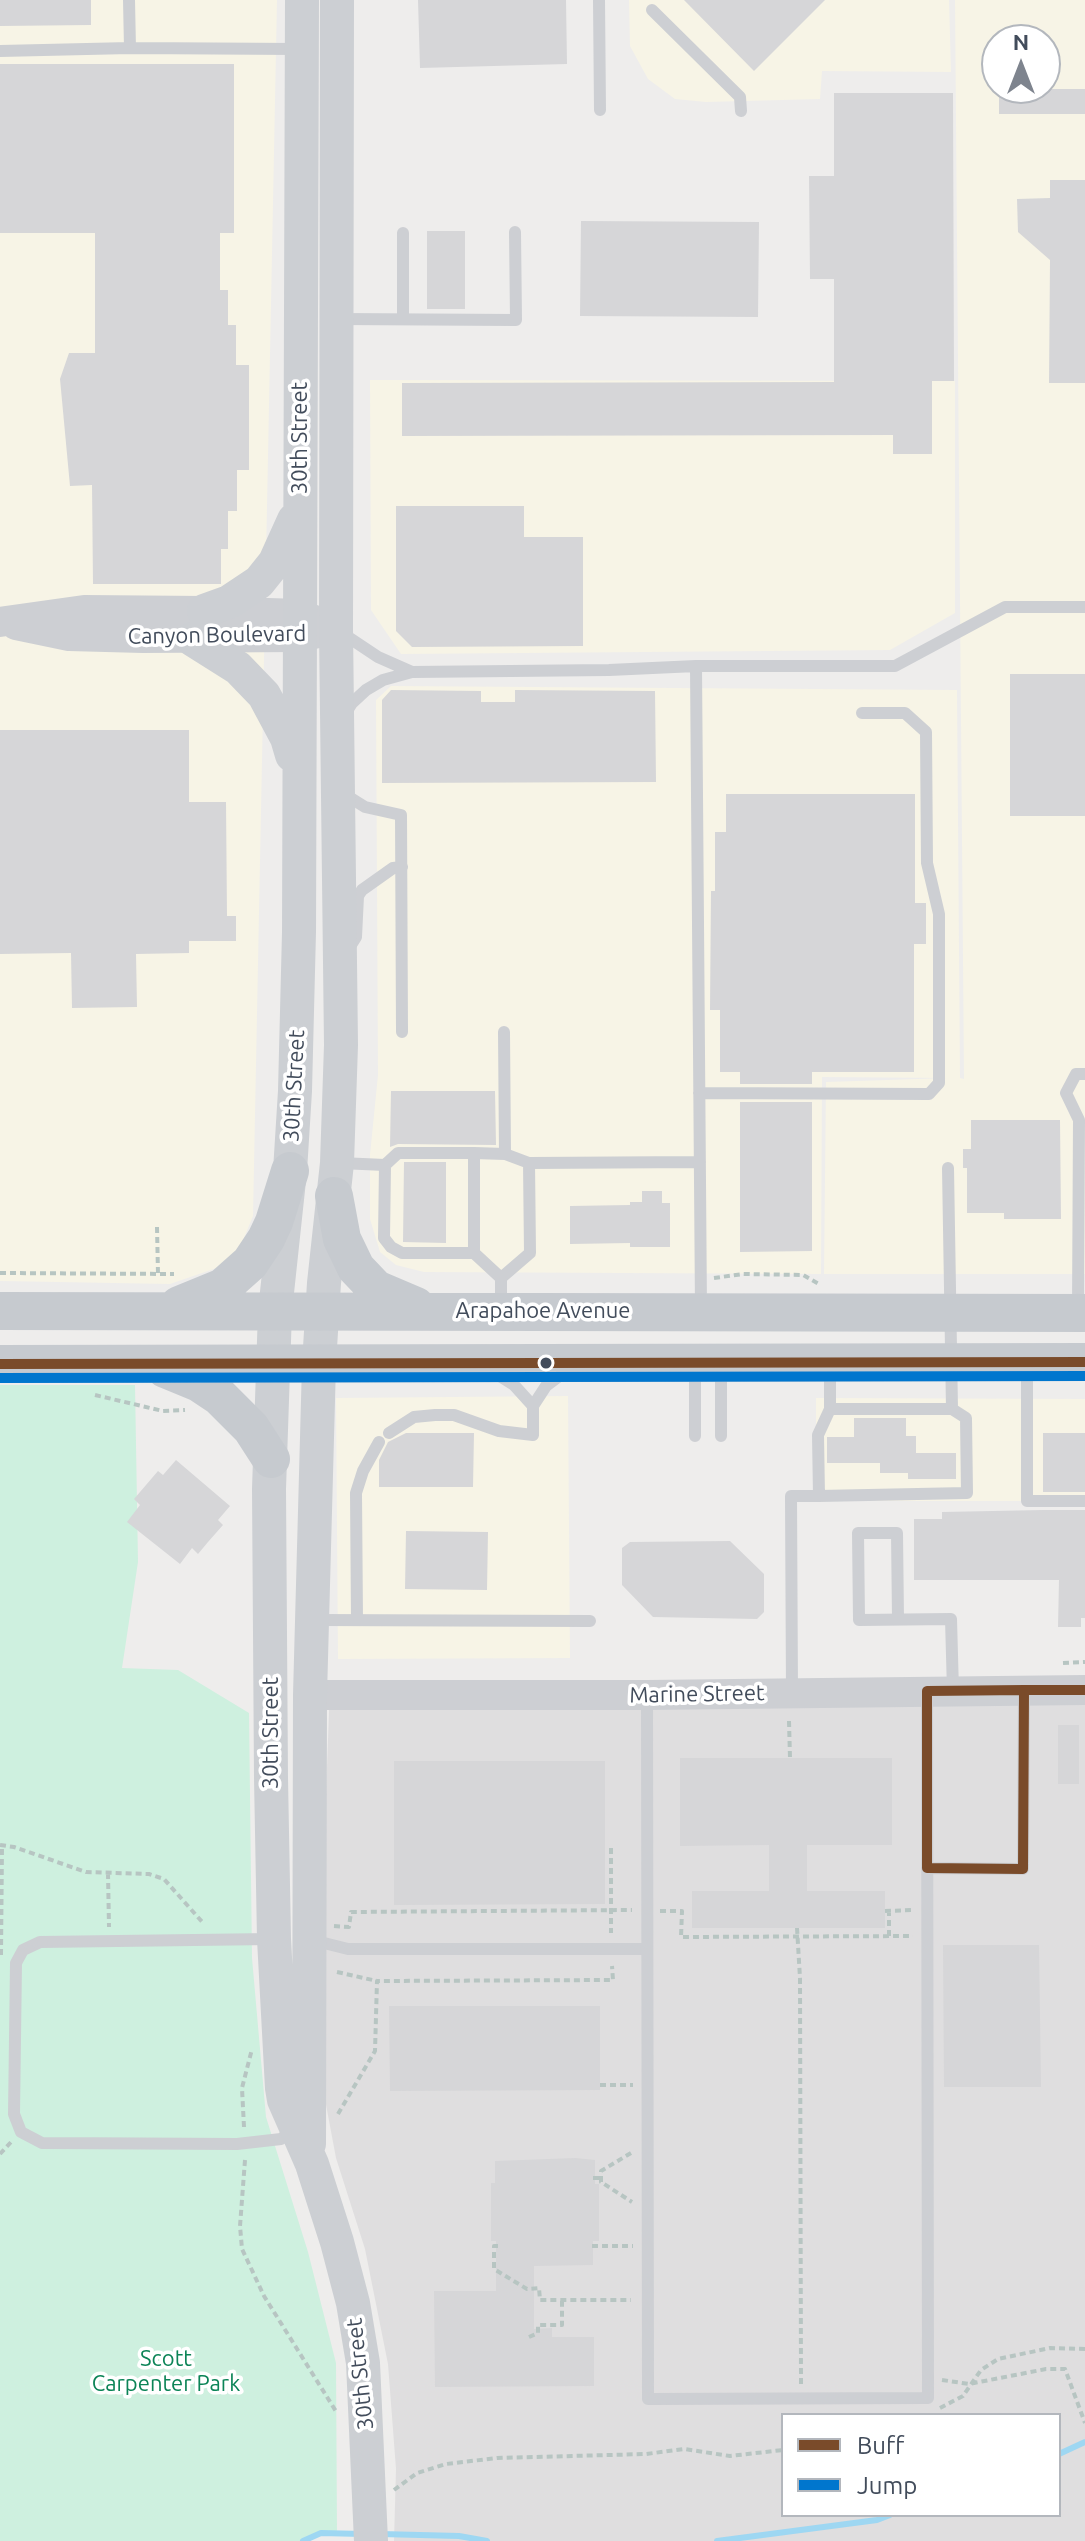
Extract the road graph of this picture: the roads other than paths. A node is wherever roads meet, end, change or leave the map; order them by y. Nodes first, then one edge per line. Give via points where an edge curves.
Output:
1 (129, 0) edge
2 (302, 0) edge
3 (337, 0) edge
4 (599, 0) edge
5 (652, 10) dead end
6 (130, 48) junction
7 (302, 49) junction
8 (0, 51) edge
9 (600, 110) dead end
10 (741, 111) dead end
11 (321, 170) junction
12 (515, 232) dead end
13 (403, 233) dead end
14 (338, 319) junction
15 (403, 319) junction
16 (300, 505) junction
17 (1085, 607) edge
18 (0, 622) edge
19 (198, 625) junction
20 (300, 626) junction
21 (336, 629) junction
22 (696, 666) junction
23 (412, 672) junction
24 (862, 713) dead end
25 (337, 727) junction
26 (299, 782) junction
27 (338, 790) junction
28 (402, 867) junction
29 (341, 960) junction
30 (402, 1032) dead end
31 (504, 1032) dead end
32 (1085, 1074) edge
33 (699, 1093) junction
34 (1082, 1120) edge
35 (474, 1153) junction
36 (505, 1154) junction
37 (700, 1162) junction
38 (529, 1163) junction
39 (385, 1165) junction
40 (948, 1168) dead end
41 (290, 1171) junction
42 (335, 1179) junction
43 (1081, 1245) edge
44 (474, 1253) junction
45 (501, 1294) junction
46 (701, 1296) junction
47 (0, 1311) edge
48 (147, 1311) junction
49 (275, 1311) junction
50 (322, 1311) junction
51 (434, 1311) junction
52 (950, 1313) junction
53 (1081, 1313) edge
54 (708, 1362) junction
55 (830, 1362) junction
56 (951, 1362) junction
57 (1027, 1362) junction
58 (1085, 1362) edge
59 (578, 1363) junction
60 (0, 1364) edge
61 (151, 1364) junction
62 (273, 1364) junction
63 (319, 1364) junction
64 (482, 1364) junction
65 (533, 1406) junction
66 (830, 1409) junction
67 (952, 1409) junction
68 (695, 1436) dead end
69 (721, 1436) dead end
70 (271, 1459) junction
71 (819, 1496) junction
72 (1085, 1501) edge
73 (898, 1619) junction
74 (313, 1620) junction
75 (357, 1620) junction
76 (590, 1621) dead end
77 (1024, 1690) junction
78 (1085, 1690) edge
79 (940, 1691) junction
80 (310, 1695) junction
81 (647, 1695) junction
82 (791, 1707) junction
83 (927, 1868) junction
84 (323, 1933) junction
85 (274, 1939) junction
86 (647, 1949) junction
87 (314, 2122) junction
88 (376, 2515) edge

1 - 6 lane
2 - 7 main road, 30th Street
3 - 11 main road, 30th Street
4 - 9 lane
5 - 10 lane via 740,97
6 - 7 lane
6 - 8 lane
7 - 11 main road, 30th Street
11 - 14 main road, 30th Street
11 - 16 main road, 30th Street
12 - 15 lane via 516,320
13 - 15 lane
14 - 15 lane
14 - 21 main road, 30th Street
16 - 19 main road via 286,542 259,582
16 - 20 main road, 30th Street
17 - 22 lane via 1005,607 895,666
18 - 19 street, Canyon Boulevard via 69,636
19 - 20 street, Canyon Boulevard
19 - 26 main road via 264,695 287,738
20 - 21 street, Canyon Boulevard
20 - 26 main road, 30th Street
21 - 23 lane
21 - 25 main road, 30th Street
22 - 23 lane
22 - 33 lane
23 - 25 lane via 383,680 359,695
24 - 33 lane via 905,713 926,732 927,863 939,914 939,1083 929,1094
25 - 27 main road, 30th Street
26 - 41 main road, 30th Street
27 - 28 lane via 365,807 401,815
27 - 29 main road, 30th Street
28 - 29 lane via 393,868 358,896 356,937
28 - 30 lane
29 - 42 main road, 30th Street
31 - 36 lane
32 - 34 lane via 1076,1074 1066,1093
33 - 37 lane
34 - 43 lane
35 - 36 lane
35 - 39 lane via 398,1153
35 - 44 lane
36 - 38 lane
37 - 38 lane
37 - 46 lane
38 - 45 lane via 530,1253
39 - 42 lane
39 - 44 lane via 384,1238 391,1247 402,1253
40 - 52 lane
41 - 48 main road via 266,1239 244,1270 211,1294
41 - 49 main road, 30th Street
42 - 50 main road, 30th Street
42 - 51 main road via 342,1239 361,1275 376,1289
43 - 53 lane
44 - 45 lane
45 - 46 main road, Arapahoe Avenue
45 - 51 main road, Arapahoe Avenue
46 - 52 main road, Arapahoe Avenue
47 - 48 main road, Arapahoe Avenue
48 - 49 main road, Arapahoe Avenue
49 - 50 main road, Arapahoe Avenue
49 - 62 main road, 30th Street
50 - 51 main road, Arapahoe Avenue
50 - 63 main road, 30th Street
52 - 53 main road, Arapahoe Avenue
52 - 56 lane
54 - 55 main road
54 - 59 main road
54 - 68 lane
54 - 69 lane
55 - 56 main road
55 - 66 lane
56 - 57 main road
56 - 67 lane
57 - 58 main road
57 - 72 lane via 1027,1501
59 - 64 main road
59 - 65 lane via 546,1386
60 - 61 main road
61 - 62 main road
61 - 70 main road via 220,1397 251,1428
62 - 63 main road
62 - 70 main road, 30th Street
63 - 64 main road
63 - 74 main road, 30th Street
64 - 65 lane via 514,1385
65 - 75 lane via 533,1435 435,1415 414,1417 384,1437 357,1484
66 - 67 lane
66 - 71 lane via 818,1435
67 - 71 lane via 966,1418 967,1493
70 - 85 main road, 30th Street
71 - 82 lane via 791,1496
73 - 73 lane via 859,1620 858,1533 897,1533
73 - 79 lane via 951,1619
74 - 75 lane
74 - 80 main road, 30th Street
75 - 76 lane
77 - 78 street, Marine Street
77 - 79 street, Marine Street
77 - 83 lane via 1023,1869
79 - 82 street, Marine Street
79 - 83 lane
80 - 81 street, Marine Street
80 - 84 main road, 30th Street
81 - 82 street, Marine Street
81 - 86 lane
83 - 86 lane via 928,2398 648,2399
84 - 85 main road
84 - 86 lane via 348,1949
84 - 87 main road, 30th Street
85 - 87 main road, 30th Street via 284,2100
85 - 87 lane via 40,1942 23,1950 16,1963 14,2114 21,2132 42,2143 237,2144 281,2139
87 - 88 main road, 30th Street via 312,2164 353,2303 363,2363

